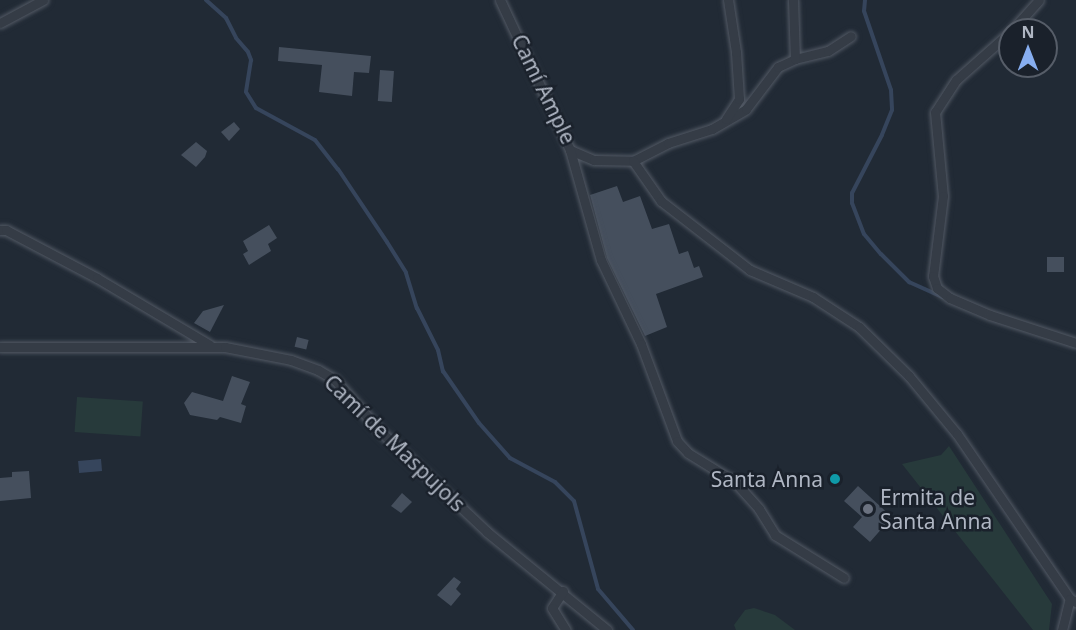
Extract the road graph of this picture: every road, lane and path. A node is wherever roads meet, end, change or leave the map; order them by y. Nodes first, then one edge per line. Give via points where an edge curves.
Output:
1 (43, 0) edge
2 (500, 0) edge
3 (728, 0) edge
4 (793, 0) edge
5 (1039, 0) edge
6 (1023, 18) edge
7 (1, 19) edge
8 (851, 36) dead end
9 (998, 43) edge
10 (795, 59) junction
11 (724, 121) junction
12 (570, 150) junction
13 (633, 161) junction
14 (0, 230) edge
15 (1076, 343) edge
16 (213, 346) junction
17 (0, 347) edge
18 (844, 578) dead end
19 (563, 591) junction
20 (1073, 601) edge
21 (1076, 617) edge
22 (1063, 626) edge
23 (566, 630) edge
24 (608, 630) edge

1 - 7 street
2 - 12 street, Camí Ample
3 - 11 street via 739,99
4 - 10 street
5 - 6 street
8 - 10 street, Camí Ample via 828,51
9 - 15 street via 956,80 935,112 943,196 933,276 937,288 950,298
10 - 11 street, Camí Ample via 778,68 746,110
11 - 13 street, Camí Ample
12 - 13 street, Camí Ample via 594,160
12 - 18 street via 601,260 641,344 677,441 688,453 735,482 775,535
13 - 20 street via 661,201 750,270 813,297 859,327 909,376 957,434
14 - 16 street via 97,278
16 - 17 street, Camí de Maspujols
16 - 19 street, Camí de Maspujols via 291,360 335,380 380,431 487,532
19 - 23 street via 552,608
19 - 24 street, Camí de Maspujols
20 - 22 street
21 - 22 street via 1070,617

